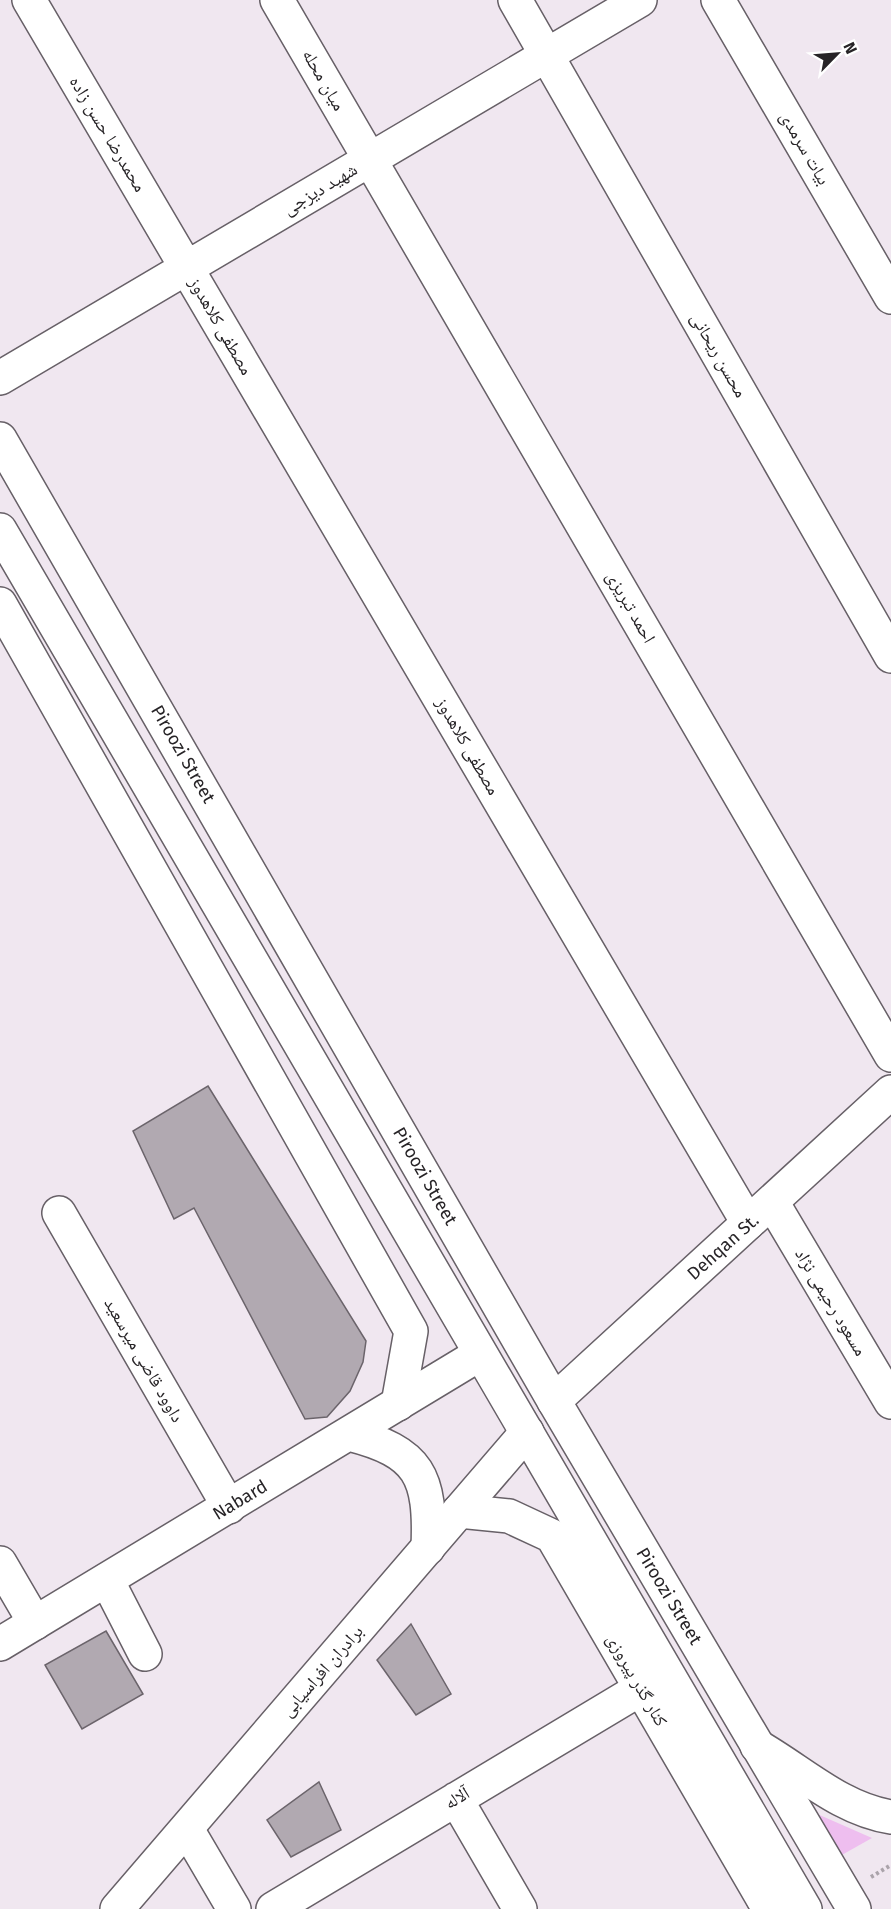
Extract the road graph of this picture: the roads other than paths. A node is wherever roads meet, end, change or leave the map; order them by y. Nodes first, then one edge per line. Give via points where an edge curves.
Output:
1 (29, 0) edge
2 (278, 0) edge
3 (515, 0) edge
4 (640, 0) edge
5 (718, 0) edge
6 (547, 55) junction
7 (370, 159) junction
8 (187, 268) junction
9 (891, 297) edge
10 (0, 378) edge
11 (0, 440) edge
12 (0, 530) edge
13 (34, 588) junction
14 (0, 606) edge
15 (891, 656) edge
16 (140, 853) junction
17 (204, 880) junction
18 (258, 973) junction
19 (251, 1047) junction
20 (891, 1055) edge
21 (891, 1092) edge
22 (59, 1213) dead end
23 (760, 1213) junction
24 (480, 1354) junction
25 (554, 1401) junction
26 (891, 1402) edge
27 (398, 1404) junction
28 (527, 1432) junction
29 (349, 1434) junction
30 (229, 1507) junction
31 (459, 1511) junction
32 (428, 1548) junction
33 (0, 1563) edge
34 (107, 1580) junction
35 (35, 1623) junction
36 (0, 1644) edge
37 (145, 1654) dead end
38 (642, 1689) junction
39 (757, 1746) junction
40 (456, 1799) junction
41 (891, 1818) edge
42 (187, 1829) junction
43 (766, 1904) edge
44 (117, 1909) edge
45 (234, 1909) edge
46 (273, 1909) edge
47 (520, 1909) edge
48 (795, 1909) edge
49 (805, 1909) edge
50 (854, 1909) edge

1 - 8 street, محمدرضا حسن زاده
2 - 7 street, میان محله
3 - 6 street, محسن ریحانی
4 - 6 street, شهید دیزجی
5 - 9 street, بیات سرمدی
6 - 7 street, شهید دیزجی
6 - 15 street, محسن ریحانی
7 - 8 street, شهید دیزجی
7 - 20 street, احمد تبریزی
8 - 10 street, شهید دیزجی
8 - 23 street, مصطفی کلاهدوز
11 - 25 street, Piroozi Street
12 - 13 street
13 - 14 street
13 - 17 street
14 - 16 street
16 - 17 street
16 - 19 street
17 - 18 street
18 - 19 street
18 - 24 street
19 - 27 street via 411,1330
21 - 23 street, Dehqan St.
22 - 30 street, داوود قاضی میرسعید
23 - 25 street, Dehqan St.
23 - 26 street, مسعود رحیمی نژاد
24 - 27 street, Nabard
24 - 28 street
25 - 28 street, Dehqan St.
25 - 39 street, Piroozi Street
27 - 29 street, Nabard
28 - 31 street, برادران افراسیابی
28 - 49 street
29 - 30 street, Nabard
29 - 32 street via 395,1449 415,1466 425,1491
30 - 34 street, Nabard
31 - 32 street, برادران افراسیابی
31 - 38 street, کنار گذر پیروزی via 508,1516 552,1536
32 - 42 street, برادران افراسیابی
33 - 35 street
34 - 35 street, Nabard
34 - 37 street
35 - 36 street, Nabard
38 - 40 street, آلاله
38 - 43 street, کنار گذر پیروزی
39 - 41 street via 843,1803
39 - 50 street, Piroozi Street
40 - 46 street, آلاله
40 - 47 street
42 - 44 street, برادران افراسیابی
42 - 45 street
43 - 48 street

